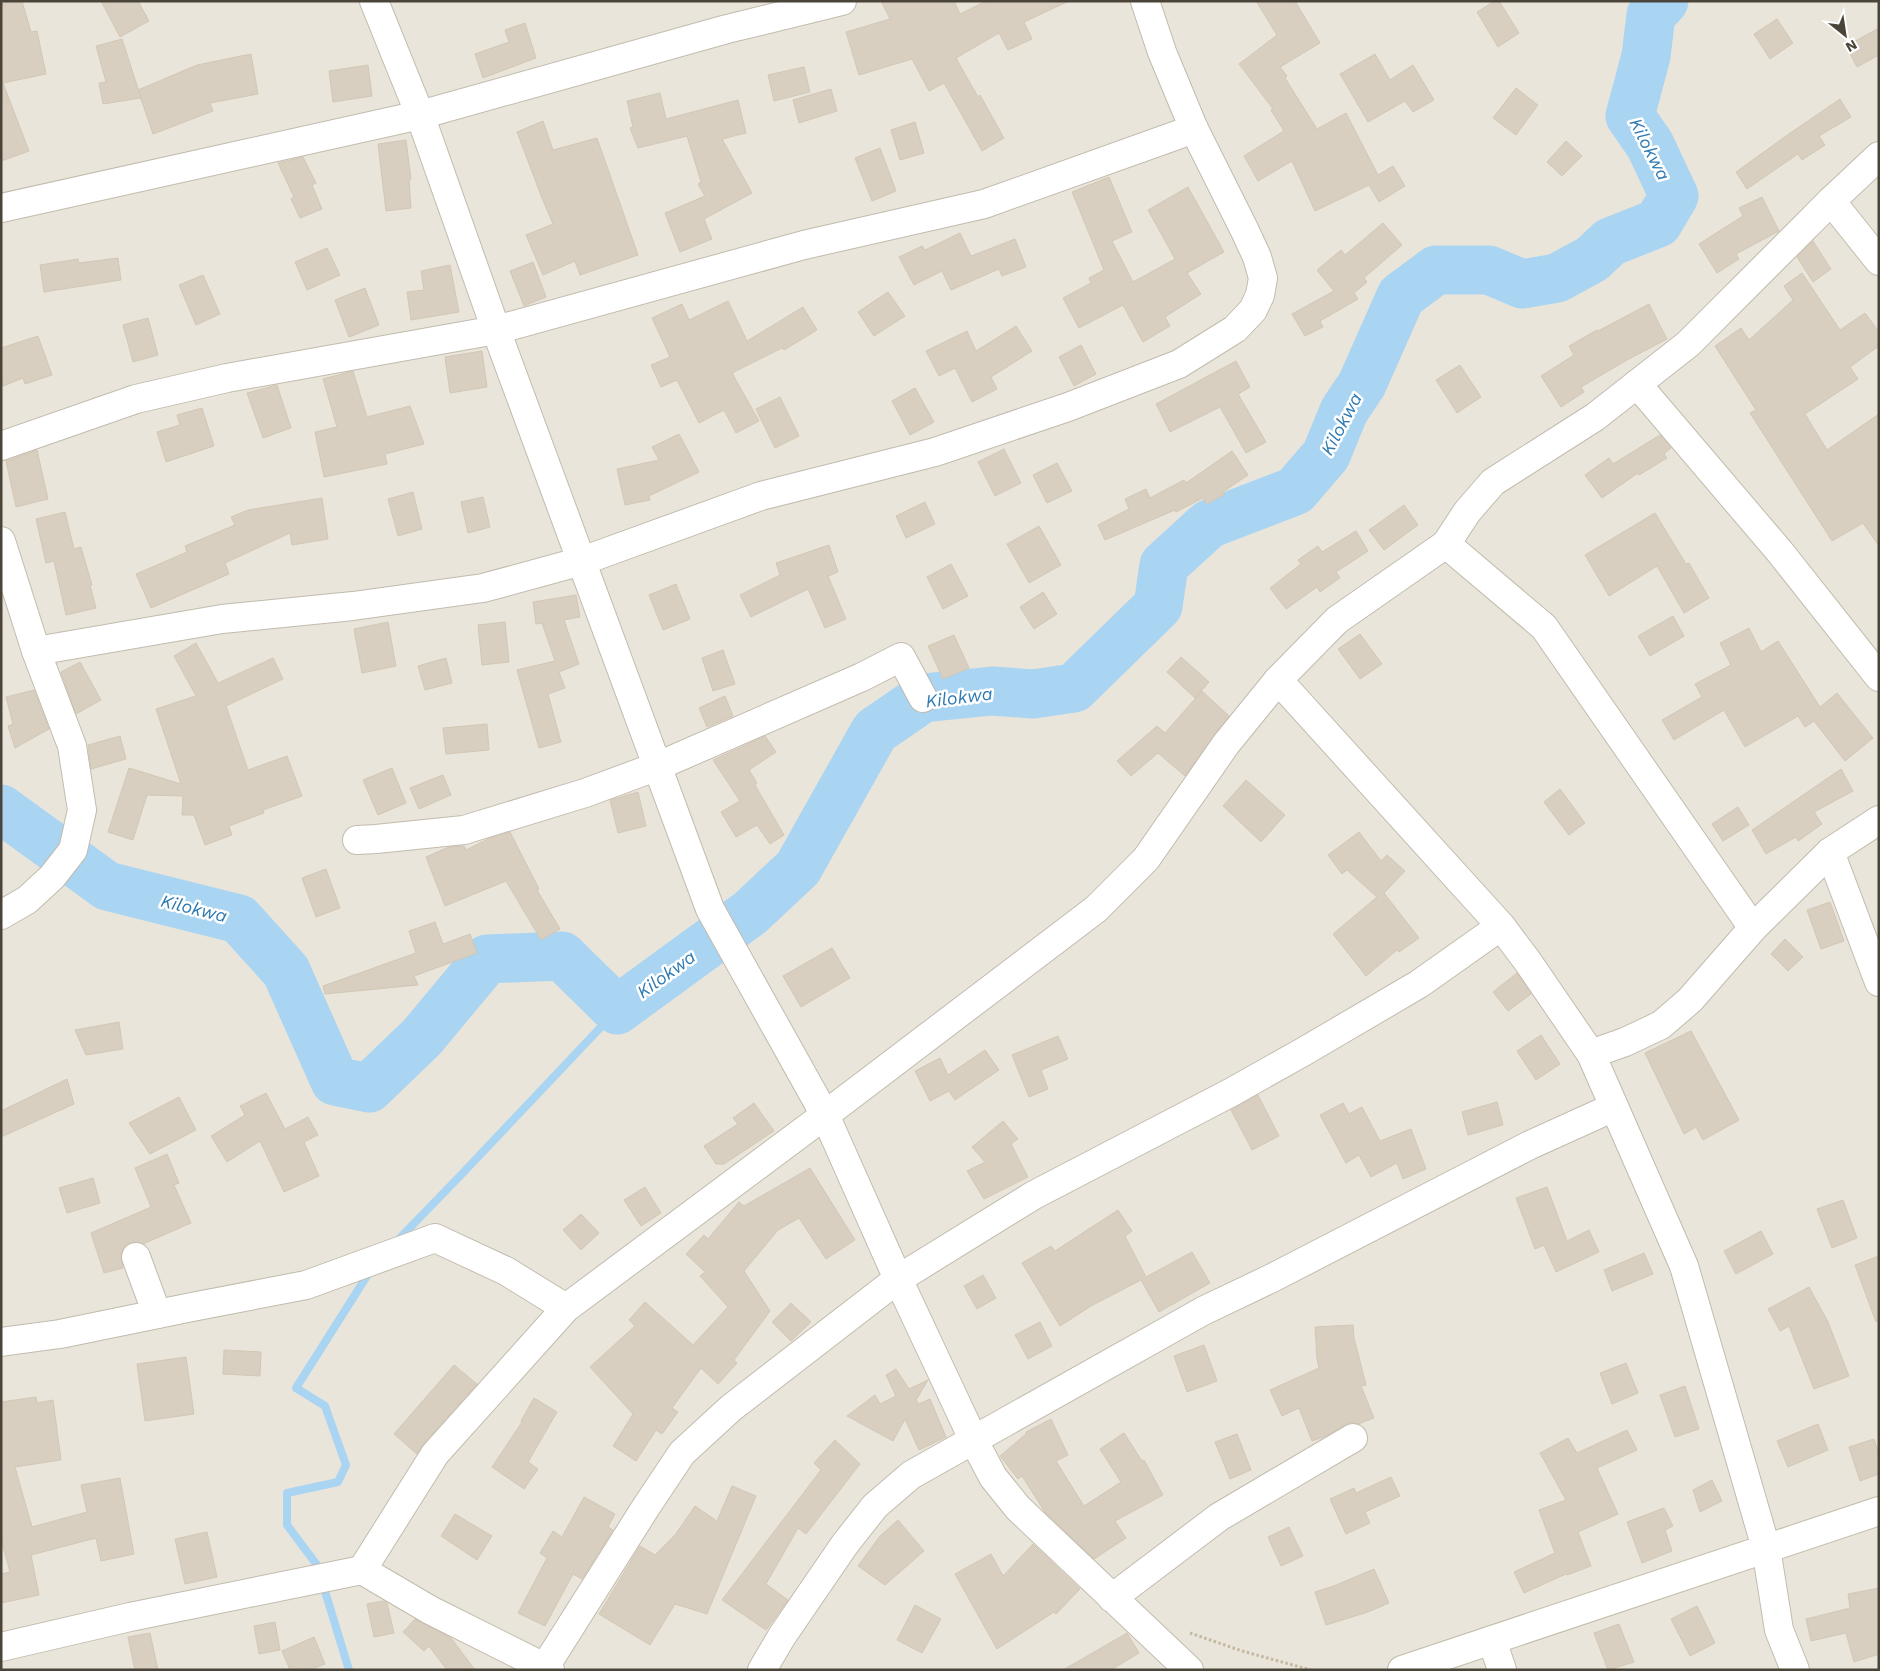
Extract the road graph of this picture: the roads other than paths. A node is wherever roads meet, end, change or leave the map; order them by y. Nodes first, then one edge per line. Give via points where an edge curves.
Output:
1 (374, 1) edge
2 (842, 1) edge
3 (1146, 1) edge
4 (420, 115) junction
5 (1194, 129) junction
6 (1879, 156) edge
7 (1831, 201) junction
8 (1, 208) edge
9 (1879, 261) edge
10 (496, 330) junction
11 (1637, 384) junction
12 (1, 446) edge
13 (1, 542) edge
14 (1446, 544) junction
15 (582, 561) junction
16 (36, 651) junction
17 (1879, 678) edge
18 (1278, 680) junction
19 (923, 698) dead end
20 (658, 766) junction
21 (1879, 820) edge
22 (357, 840) dead end
23 (1830, 852) junction
24 (1, 915) edge
25 (1500, 926) junction
26 (1753, 928) junction
27 (1879, 982) edge
28 (1590, 1054) junction
29 (1614, 1107) junction
30 (825, 1115) junction
31 (136, 1257) dead end
32 (898, 1279) junction
33 (566, 1308) junction
34 (157, 1314) junction
35 (1, 1342) edge
36 (1353, 1438) dead end
37 (974, 1441) junction
38 (1879, 1511) edge
39 (1766, 1548) junction
40 (362, 1570) junction
41 (1112, 1598) junction
42 (1492, 1640) junction
43 (1, 1647) edge
44 (546, 1669) edge
45 (762, 1670) edge
46 (1189, 1670) edge
47 (1402, 1670) edge
48 (1502, 1670) edge
49 (1795, 1670) edge

1 - 4 street
2 - 4 street via 727,29
3 - 5 street via 1162,52
4 - 8 street
4 - 10 street
5 - 10 street via 984,204 804,245
5 - 15 street via 1257,257 1263,278 1253,310 1235,329 1179,364 1068,407 935,452 761,496
6 - 7 street
7 - 9 street
7 - 11 street via 1688,344
10 - 12 street via 227,378 136,399
10 - 15 street
11 - 14 street via 1595,417 1493,482 1466,512
11 - 17 street via 1780,552
13 - 16 street
14 - 18 street via 1336,620
14 - 26 street via 1544,627
15 - 16 street via 483,588 353,606 222,619
15 - 20 street
16 - 24 street via 72,746 82,810 72,850 52,877 27,900
18 - 25 street
18 - 30 street via 1226,744 1146,859 1096,909
19 - 20 street via 901,658
20 - 22 street via 585,793 464,830
20 - 30 street via 710,909
21 - 23 street
23 - 26 street
23 - 27 street
25 - 28 street
25 - 32 street via 1419,984 1230,1093 1034,1195
26 - 28 street via 1690,1000 1661,1025
28 - 29 street
29 - 37 street via 1530,1145 1203,1311
29 - 39 street via 1684,1266
30 - 32 street
30 - 33 street
31 - 34 street
32 - 37 street
32 - 44 street via 731,1408 682,1453
33 - 34 street via 506,1271 435,1238 306,1285
33 - 40 street via 435,1454
34 - 35 street via 60,1334
36 - 41 street via 1219,1517
37 - 41 street via 993,1477 1018,1508
37 - 45 street via 911,1474 875,1506 845,1544
38 - 39 street
39 - 42 street
39 - 49 street via 1779,1630
40 - 43 street
40 - 44 street via 430,1610
41 - 46 street
42 - 47 street
42 - 48 street

